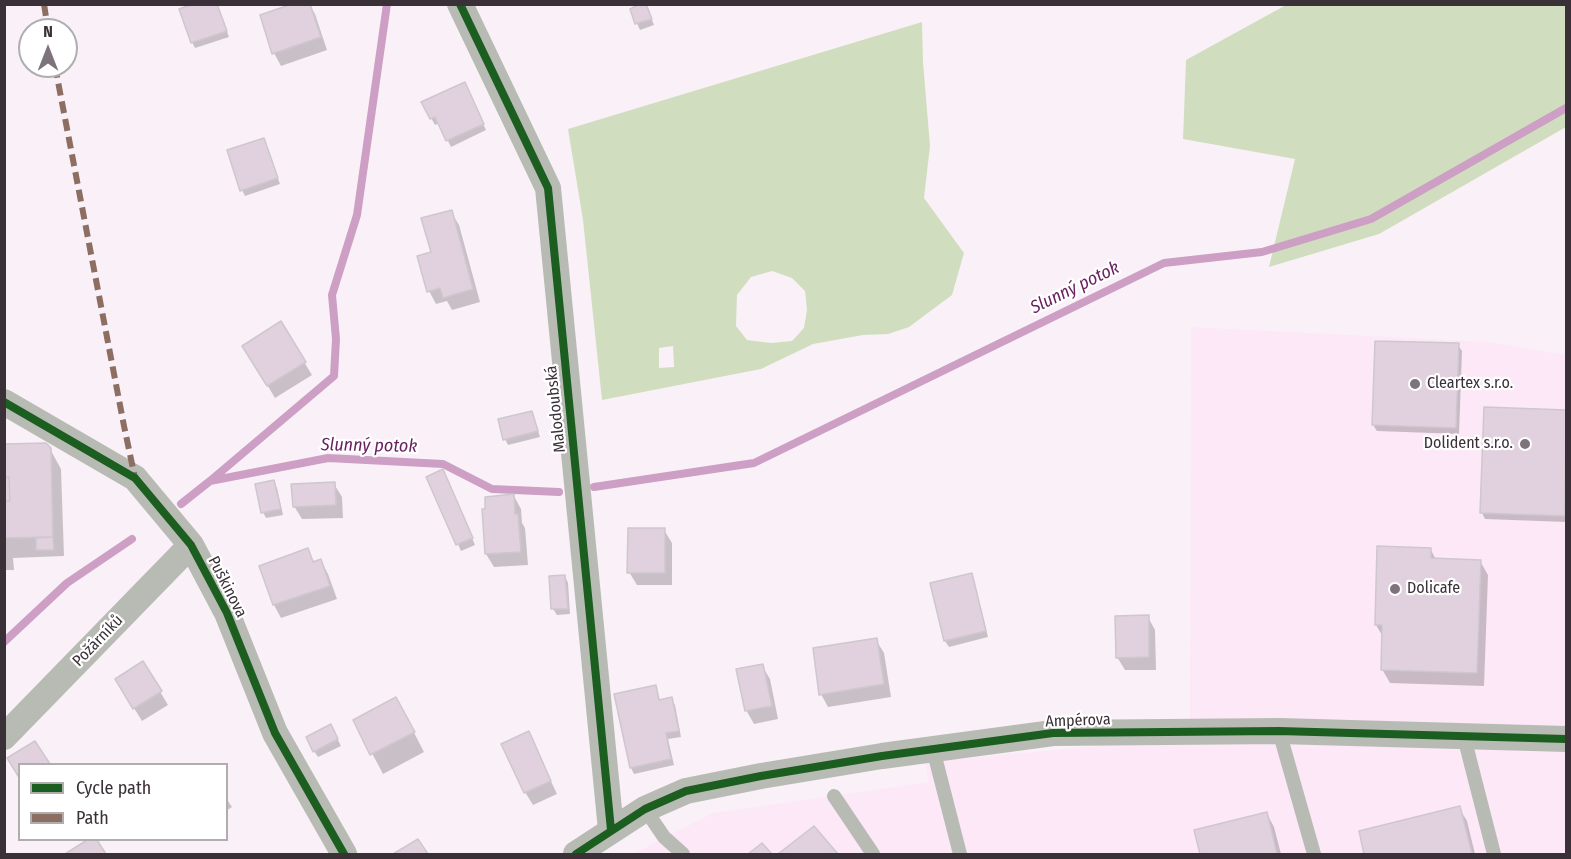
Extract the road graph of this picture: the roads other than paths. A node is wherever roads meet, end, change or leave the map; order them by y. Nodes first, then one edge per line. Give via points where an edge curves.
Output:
1 (460, 4) edge
2 (4, 402) edge
3 (191, 545) junction
4 (1279, 731) junction
5 (4, 737) edge
6 (1464, 737) junction
7 (1566, 739) edge
8 (933, 749) junction
9 (834, 796) dead end
10 (645, 809) junction
11 (611, 830) junction
12 (344, 855) edge
13 (576, 855) edge
14 (683, 855) edge
15 (873, 855) edge
16 (960, 855) edge
17 (1314, 855) edge
18 (1494, 855) edge

1 - 11 street, Malodoubská via 549,188
2 - 3 street, Puškinova via 135,478
3 - 5 street, Požárníků
3 - 12 street, Puškinova via 226,613 275,733
4 - 6 street, Ampérova
4 - 8 street, Ampérova via 1053,734
4 - 17 lane
6 - 7 street, Ampérova
6 - 18 lane
8 - 10 street, Ampérova via 686,791
8 - 16 lane
9 - 15 lane
10 - 11 street, Ampérova
10 - 14 lane via 664,837
11 - 13 street, Ampérova

